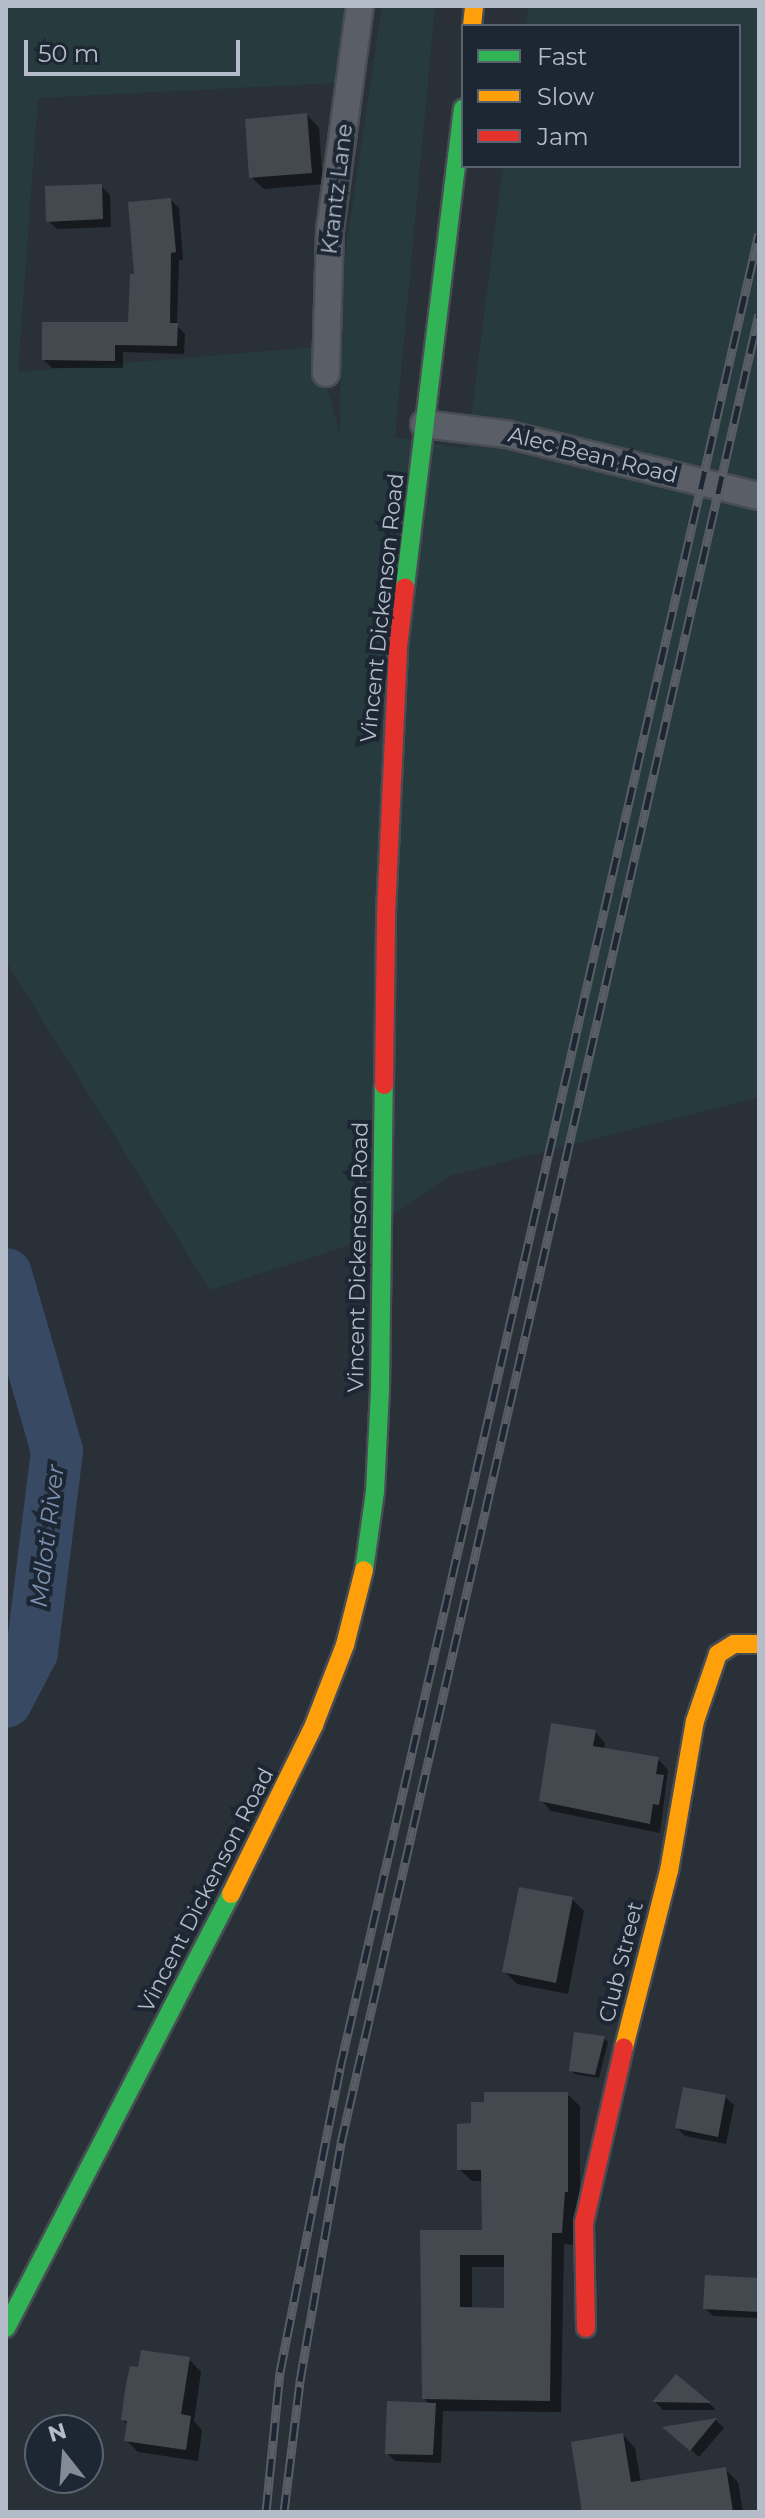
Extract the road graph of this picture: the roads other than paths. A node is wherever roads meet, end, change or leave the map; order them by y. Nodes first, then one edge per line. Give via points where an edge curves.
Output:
1 (360, 6) edge
2 (461, 124) edge
3 (326, 373) dead end
4 (424, 424) junction
5 (759, 496) edge
6 (759, 1644) edge
7 (6, 2328) edge
8 (586, 2328) dead end

1 - 3 street, Krantz Lane via 330,230
2 - 4 main road, Vincent Dickenson Road
4 - 5 street, Alec Bean Road via 506,434
4 - 7 main road, Vincent Dickenson Road via 390,765 380,1391 375,1492 363,1577 345,1645 278,1804
6 - 8 main road, Club Street via 734,1644 718,1654 695,1721 669,1871 584,2223

